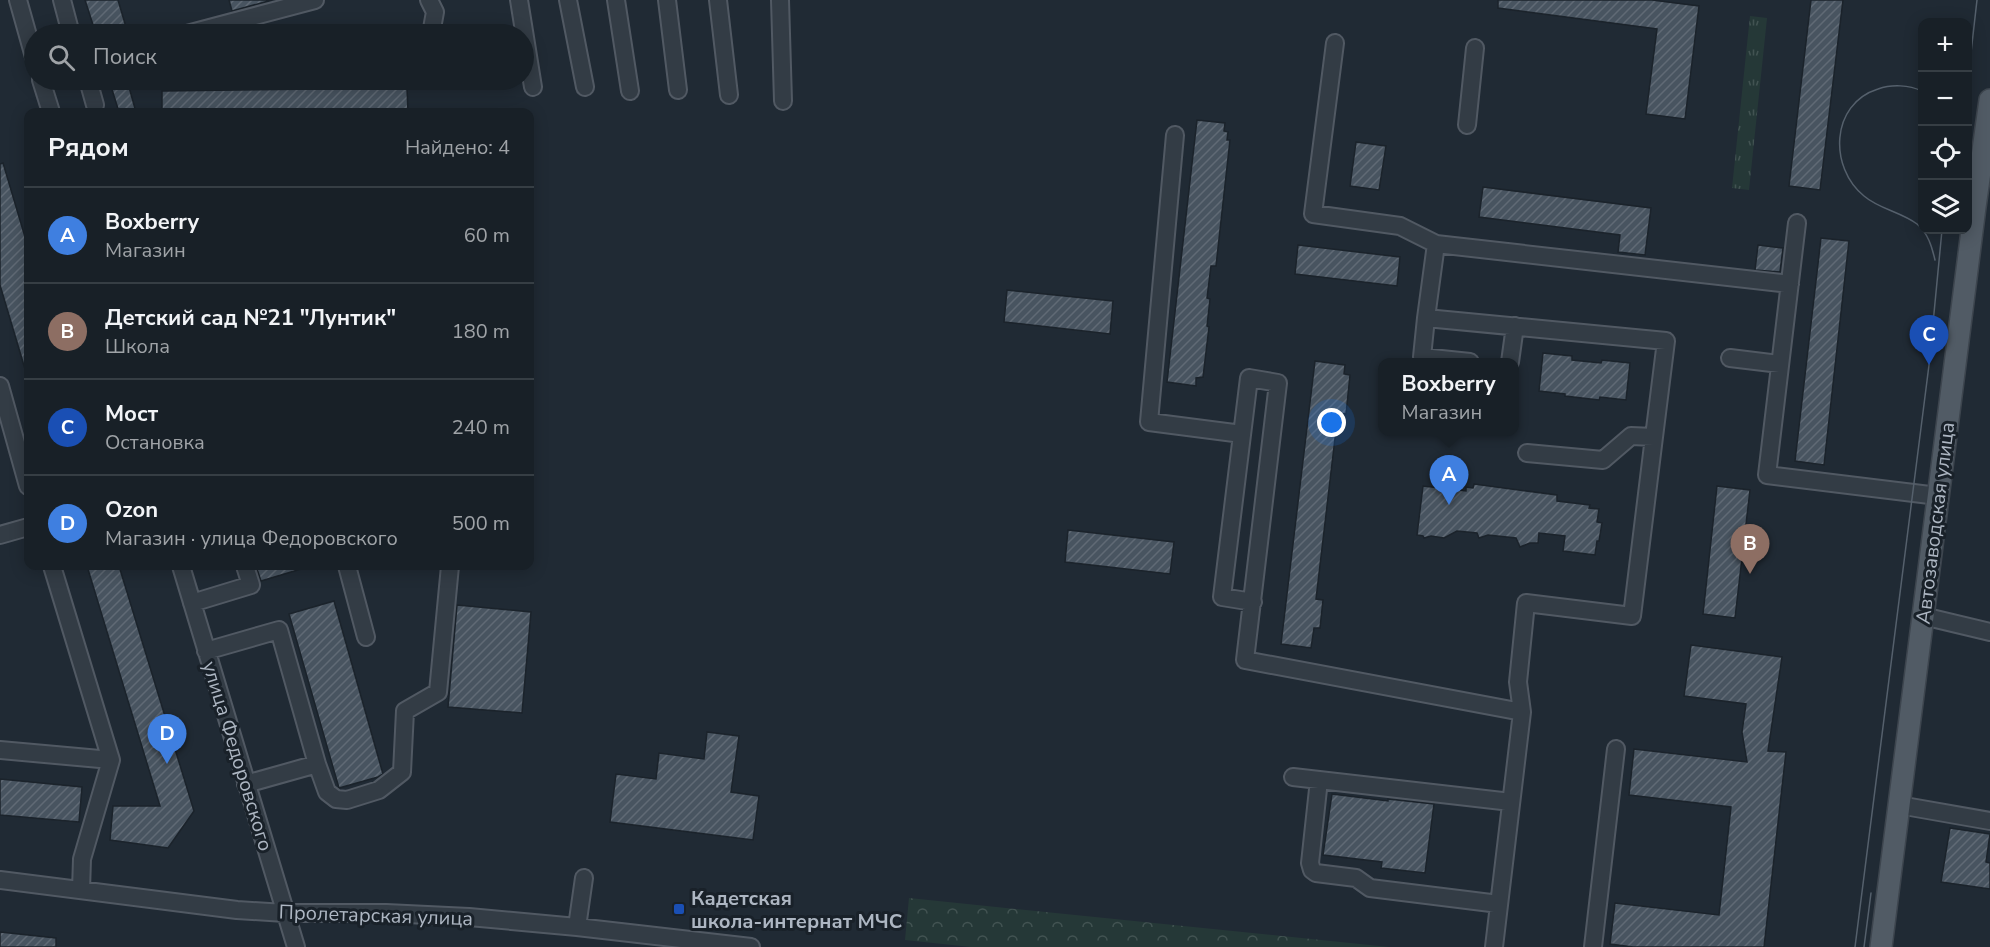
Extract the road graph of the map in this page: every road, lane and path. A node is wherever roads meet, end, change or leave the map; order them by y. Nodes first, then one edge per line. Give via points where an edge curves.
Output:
1 (18, 0) edge
2 (62, 0) edge
3 (315, 0) edge
4 (429, 0) edge
5 (519, 0) edge
6 (568, 0) edge
7 (616, 0) edge
8 (667, 0) edge
9 (718, 0) edge
10 (780, 0) edge
11 (25, 24) edge
12 (68, 24) edge
13 (225, 24) edge
14 (433, 24) edge
15 (523, 24) edge
16 (1335, 43) dead end
17 (1475, 48) dead end
18 (585, 87) dead end
19 (44, 90) edge
20 (91, 90) edge
21 (678, 90) dead end
22 (630, 91) dead end
23 (729, 95) dead end
24 (1990, 100) edge
25 (783, 101) dead end
26 (95, 105) dead end
27 (50, 108) edge
28 (1467, 125) dead end
29 (1175, 135) dead end
30 (1982, 208) edge
31 (1797, 224) dead end
32 (1436, 244) junction
33 (1790, 284) junction
34 (1426, 318) junction
35 (1515, 326) junction
36 (1430, 358) edge
37 (1511, 358) edge
38 (1731, 358) dead end
39 (1780, 364) junction
40 (0, 386) edge
41 (1242, 434) junction
42 (1654, 437) junction
43 (1527, 453) dead end
44 (24, 472) edge
45 (1938, 496) junction
46 (24, 528) edge
47 (0, 535) edge
48 (53, 570) edge
49 (182, 570) edge
50 (246, 570) edge
51 (348, 570) edge
52 (450, 570) edge
53 (1252, 602) junction
54 (192, 603) junction
55 (1923, 616) junction
56 (1990, 632) edge
57 (366, 637) dead end
58 (206, 651) junction
59 (1522, 712) junction
60 (1616, 749) dead end
61 (0, 750) edge
62 (111, 760) junction
63 (317, 764) junction
64 (1293, 777) dead end
65 (1319, 780) junction
66 (246, 784) junction
67 (1511, 802) junction
68 (1899, 805) junction
69 (1990, 821) edge
70 (584, 878) dead end
71 (0, 880) edge
72 (81, 890) junction
73 (1499, 904) junction
74 (285, 913) junction
75 (577, 927) junction
76 (296, 947) edge
77 (751, 947) edge
78 (1494, 947) edge
79 (1593, 947) edge
80 (1881, 947) edge

1 - 11 street
2 - 12 street
3 - 13 street
4 - 14 street via 435,12
5 - 15 street
6 - 18 street
7 - 22 street
8 - 21 street
9 - 23 street
10 - 25 street
16 - 32 street via 1313,213 1400,226
17 - 28 street
19 - 27 street
20 - 26 street
24 - 30 main road, Автозаводская улица
29 - 41 street via 1149,422
30 - 45 main road, Автозаводская улица
31 - 33 street
32 - 33 street
32 - 34 street
33 - 39 street
34 - 35 street
34 - 36 street via 1422,357
35 - 37 street
35 - 42 street via 1666,341
38 - 39 street
39 - 45 street via 1767,475
40 - 44 street
41 - 53 street via 1222,597
41 - 53 street via 1249,378 1278,383
42 - 43 street via 1631,436 1603,460
42 - 59 street via 1632,616 1526,603 1518,682
45 - 55 main road, Автозаводская улица
46 - 47 street
48 - 62 street
49 - 54 street, улица Федоровского
50 - 54 street via 251,585
51 - 57 street
52 - 63 street via 438,692 405,711 402,772 380,790 346,800 327,792
53 - 59 street via 1245,660
54 - 58 street, улица Федоровского
55 - 56 street
55 - 68 main road, Автозаводская улица
58 - 63 street via 279,630
58 - 66 street, улица Федоровского
59 - 67 street
60 - 79 street
61 - 62 street
62 - 72 street via 82,859
63 - 66 street
64 - 65 street
65 - 67 street
65 - 73 street via 1310,863 1316,873 1356,878 1370,888
66 - 74 street, улица Федоровского
67 - 73 street
68 - 69 street
68 - 80 main road, Автозаводская улица
70 - 75 street
71 - 72 street, Пролетарская улица
72 - 74 street, Пролетарская улица
73 - 78 street
74 - 75 street, Пролетарская улица via 469,917
74 - 76 street, улица Федоровского
75 - 77 street, Пролетарская улица

